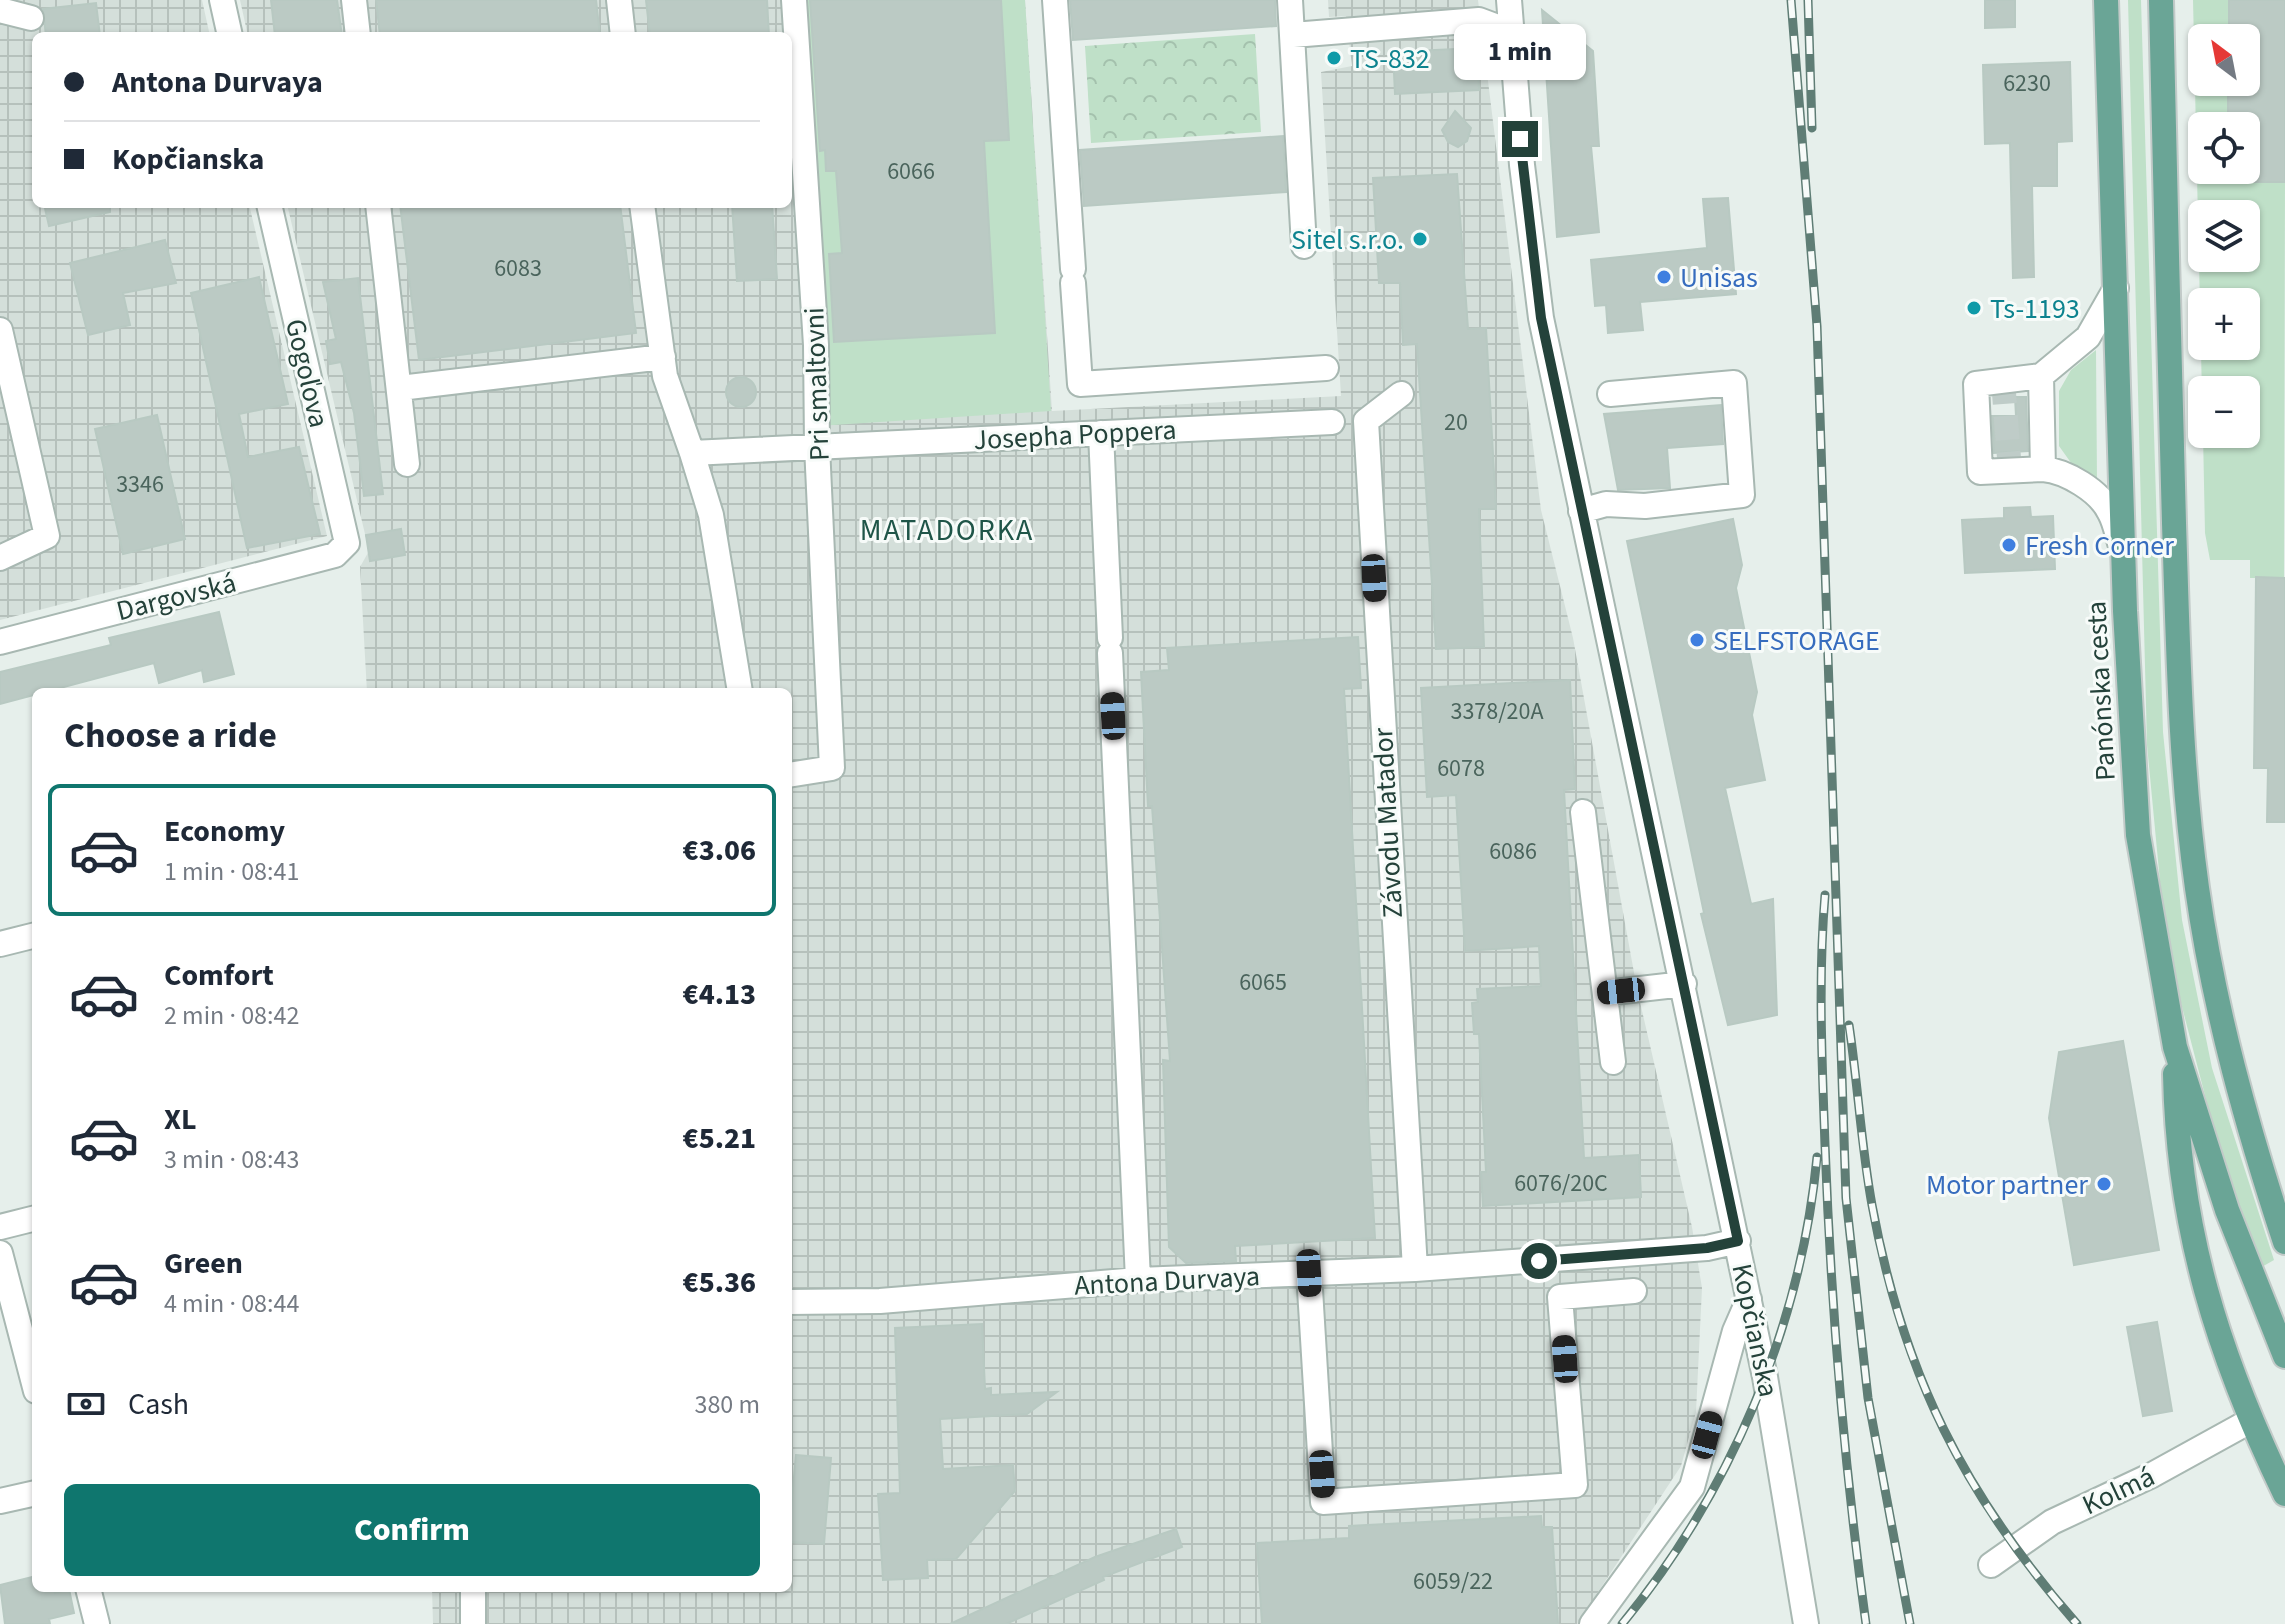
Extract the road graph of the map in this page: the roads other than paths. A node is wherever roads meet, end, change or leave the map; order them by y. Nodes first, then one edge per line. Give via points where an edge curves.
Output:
1 (222, 0) edge
2 (354, 0) edge
3 (619, 0) edge
4 (794, 0) edge
5 (1055, 0) edge
6 (1290, 0) edge
7 (1509, 0) edge
8 (2106, 0) edge
9 (2161, 0) edge
10 (0, 10) edge
11 (31, 18) dead end
12 (229, 32) edge
13 (358, 32) edge
14 (623, 32) edge
15 (1511, 32) junction
16 (1293, 35) junction
17 (270, 208) edge
18 (378, 208) edge
19 (643, 208) edge
20 (1304, 246) dead end
21 (2116, 288) junction
22 (0, 330) edge
23 (663, 357) junction
24 (1326, 368) dead end
25 (2041, 376) junction
26 (400, 388) junction
27 (1401, 394) dead end
28 (1610, 394) dead end
29 (1332, 422) dead end
30 (1101, 433) junction
31 (817, 446) junction
32 (692, 453) junction
33 (407, 464) dead end
34 (2043, 469) junction
35 (1581, 511) junction
36 (347, 543) joint
37 (0, 558) edge
38 (2125, 558) junction
39 (0, 642) edge
40 (739, 688) edge
41 (792, 774) edge
42 (1583, 812) dead end
43 (32, 936) edge
44 (0, 944) edge
45 (1684, 984) junction
46 (1605, 993) junction
47 (2175, 1047) junction
48 (1613, 1062) dead end
49 (32, 1219) edge
50 (0, 1227) edge
51 (1738, 1241) junction
52 (2285, 1242) edge
53 (0, 1253) edge
54 (1415, 1269) junction
55 (1309, 1273) junction
56 (1138, 1280) junction
57 (1634, 1291) dead end
58 (1749, 1299) junction
59 (792, 1302) edge
60 (2285, 1356) edge
61 (32, 1376) edge
62 (2250, 1421) junction
63 (32, 1494) edge
64 (2285, 1494) edge
65 (0, 1501) edge
66 (1991, 1565) dead end
67 (89, 1592) edge
68 (473, 1592) edge
69 (97, 1624) edge
70 (473, 1624) edge
71 (1592, 1624) edge
72 (1806, 1624) edge

1 - 12 street
2 - 13 street
3 - 14 street
4 - 31 street, Pri smaltovni via 816,345
5 - 24 street via 1080,384
6 - 16 street
7 - 15 street, Kopčianska
8 - 21 main road, Panónska cesta
9 - 52 main road via 2187,794 2202,922 2223,1027
10 - 11 street
15 - 16 street via 1479,20
15 - 35 street, Kopčianska via 1531,253
16 - 20 street
17 - 36 street, Gogoľova
18 - 26 street
19 - 23 street
21 - 25 street via 2088,337
21 - 38 main road, Panónska cesta
22 - 37 street via 47,536
23 - 26 street
23 - 32 street
25 - 34 street
25 - 34 street via 1976,384 1980,472
26 - 33 street
27 - 54 street, Závodu Matador via 1366,421
28 - 35 street via 1734,383 1742,495 1645,506 1606,504
29 - 30 street, Josepha Poppera
30 - 31 street, Josepha Poppera
30 - 56 street
31 - 32 street, Josepha Poppera
31 - 41 street, Pri smaltovni via 832,768
32 - 40 street via 711,515
34 - 38 street via 2056,470 2084,486 2109,510
35 - 45 street, Kopčianska
36 - 39 street, Dargovská via 335,555
38 - 47 main road, Panónska cesta via 2138,835
42 - 46 street
43 - 44 street
45 - 46 street
45 - 51 street, Kopčianska
46 - 48 street
47 - 60 main road, Panónska cesta via 2227,1210
47 - 62 main road via 2176,1135 2197,1267
49 - 50 street
51 - 54 street, Antona Durvaya via 1707,1248
51 - 58 street, Kopčianska
53 - 61 street
54 - 55 street, Antona Durvaya
55 - 56 street, Antona Durvaya
55 - 57 street via 1323,1502 1575,1485 1560,1297
56 - 59 street, Antona Durvaya via 880,1301
58 - 71 street via 1735,1331 1692,1487
58 - 72 street, Kopčianska
62 - 64 main road
62 - 66 street, Kolmá via 2052,1522
63 - 65 street
67 - 69 street
68 - 70 street

